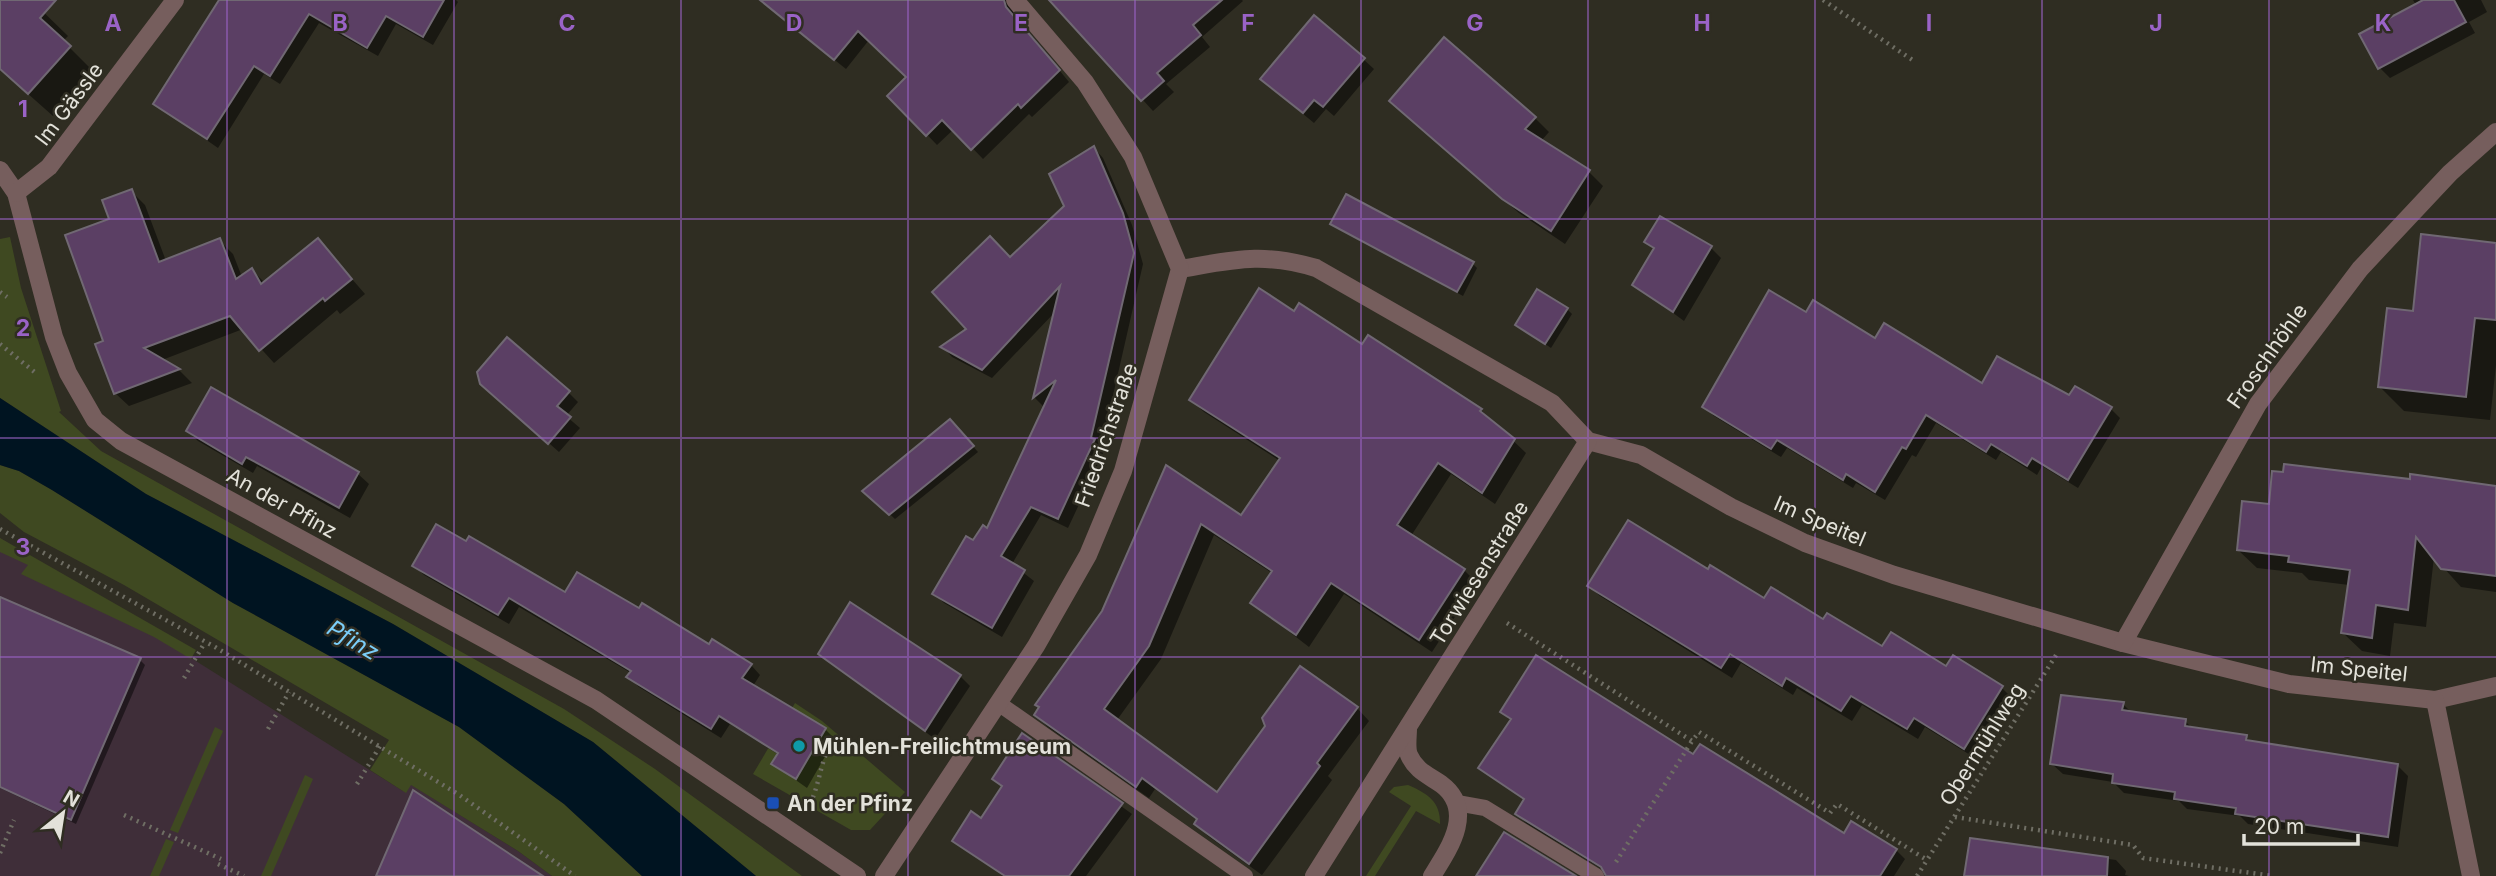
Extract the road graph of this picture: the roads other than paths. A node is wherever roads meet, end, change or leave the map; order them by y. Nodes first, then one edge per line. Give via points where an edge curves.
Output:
1 (175, 0) edge
2 (1014, 0) edge
3 (2496, 132) edge
4 (0, 170) edge
5 (16, 193) junction
6 (1180, 269) junction
7 (1588, 441) junction
8 (2123, 643) junction
9 (2496, 687) edge
10 (2435, 700) junction
11 (998, 703) junction
12 (1408, 728) junction
13 (1457, 803) junction
14 (857, 876) edge
15 (884, 876) edge
16 (1245, 876) edge
17 (1314, 876) edge
18 (1432, 876) edge
19 (1596, 876) edge
20 (2471, 876) edge

1 - 5 street, Im Gässle via 49,167
2 - 6 street via 1085,82 1133,157
3 - 8 street, Froschhöhle via 2449,173 2360,269 2258,404
4 - 5 street, An der Pfinz
5 - 14 street, An der Pfinz via 54,337 95,420 121,441 596,700
6 - 7 street via 1282,257 1316,268 1552,403
6 - 11 street, Friedrichstraße via 1123,471 1088,555
7 - 8 street, Im Speitel via 1641,455 1805,543 1894,575
7 - 12 street, Torwiesenstraße
8 - 10 street, Im Speitel via 2289,684
9 - 10 street, Im Speitel
10 - 20 street
11 - 15 street, Friedrichstraße
11 - 16 lane
12 - 13 street via 1408,753 1418,770 1443,786
12 - 17 street, Torwiesenstraße
13 - 18 street via 1452,844
13 - 19 lane via 1485,808

